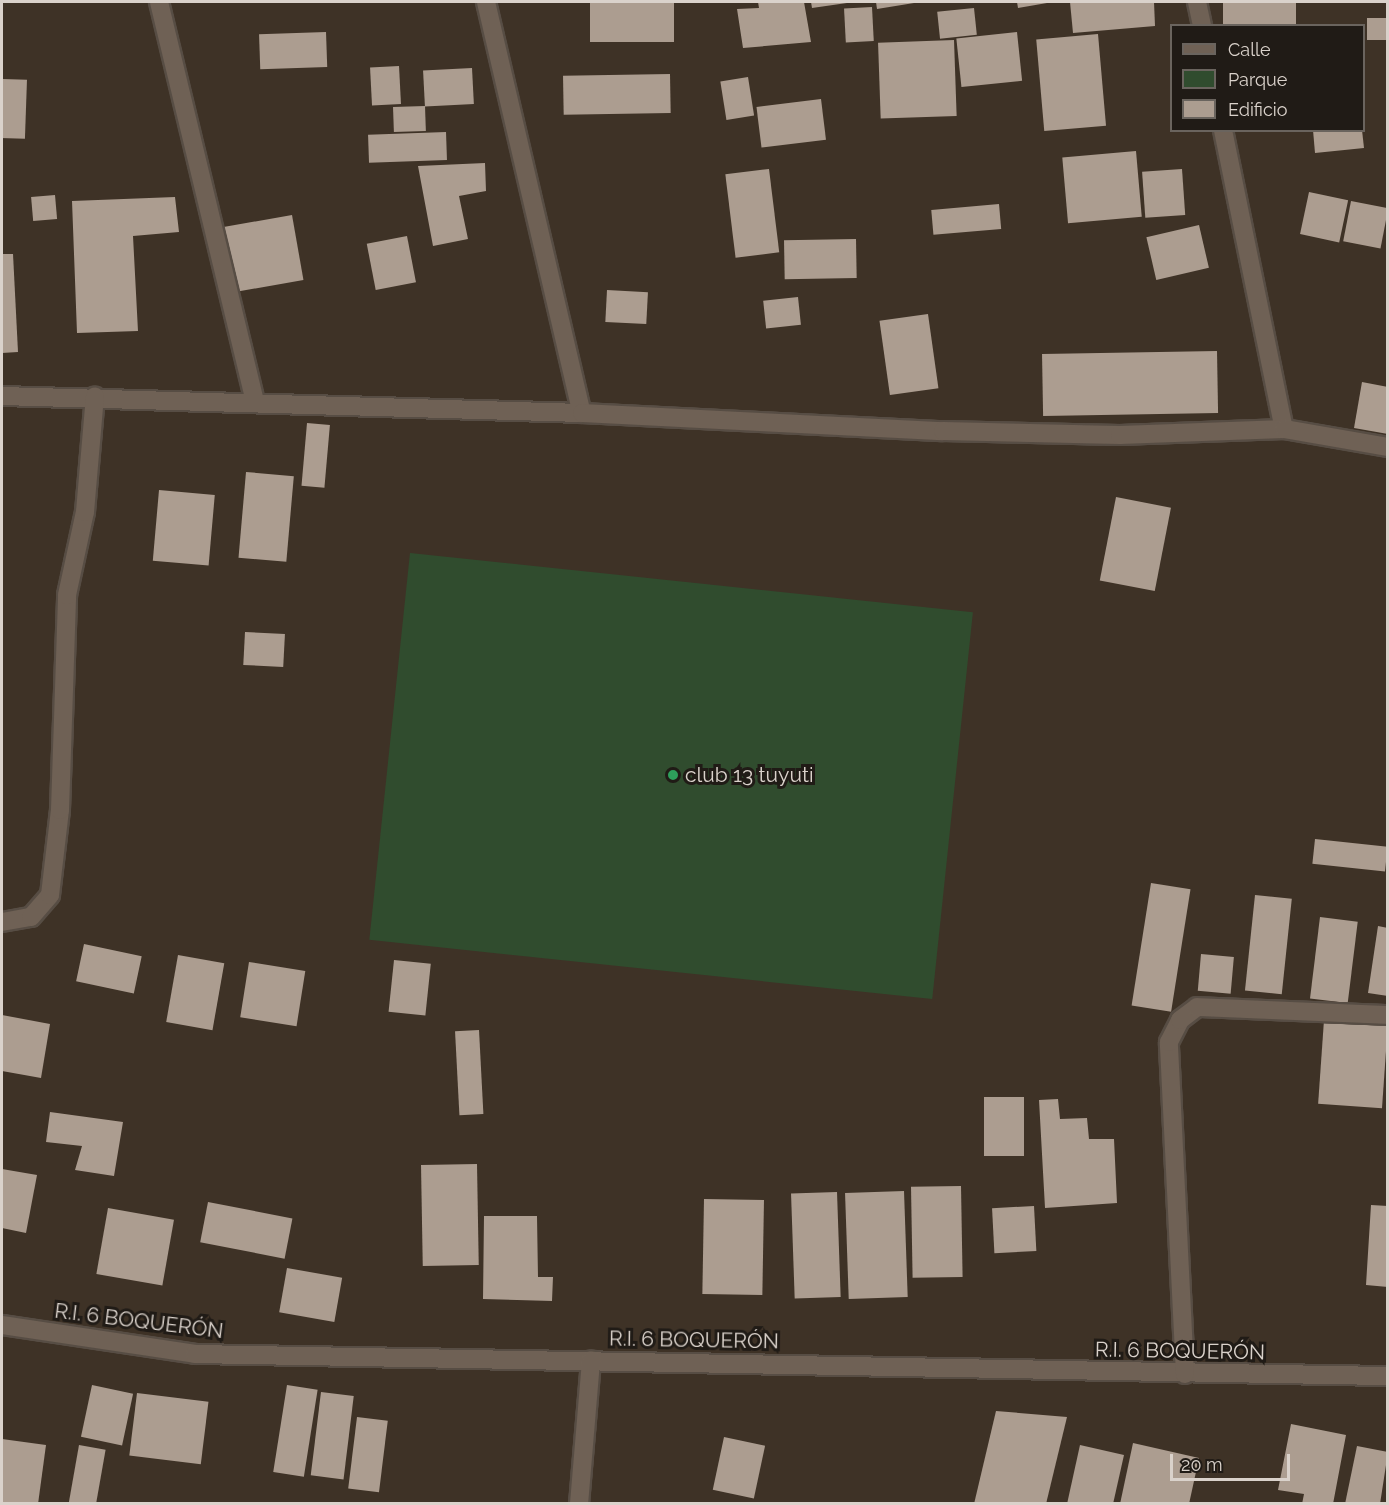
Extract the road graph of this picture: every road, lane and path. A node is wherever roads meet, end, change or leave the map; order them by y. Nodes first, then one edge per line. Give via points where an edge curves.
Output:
1 (159, 2) edge
2 (486, 2) edge
3 (1197, 2) edge
4 (1202, 24) edge
5 (1223, 132) edge
6 (2, 396) edge
7 (95, 396) junction
8 (255, 401) junction
9 (582, 413) junction
10 (1284, 429) junction
11 (1388, 447) edge
12 (2, 922) edge
13 (1388, 1015) edge
14 (2, 1325) edge
15 (591, 1360) junction
16 (1185, 1374) junction
17 (1388, 1376) edge
18 (579, 1503) edge

1 - 8 street
2 - 9 street
3 - 4 street
5 - 10 street
6 - 7 street
7 - 8 street
7 - 12 street via 85,512 67,595 60,798 50,895 31,917
8 - 9 street
9 - 10 street via 943,431 1120,435
10 - 11 street
13 - 16 street via 1197,1007 1180,1020 1169,1042
14 - 15 street, R.I. 6 BOQUERÓN via 195,1354
15 - 16 street, R.I. 6 BOQUERÓN
15 - 18 street
16 - 17 street, R.I. 6 BOQUERÓN

